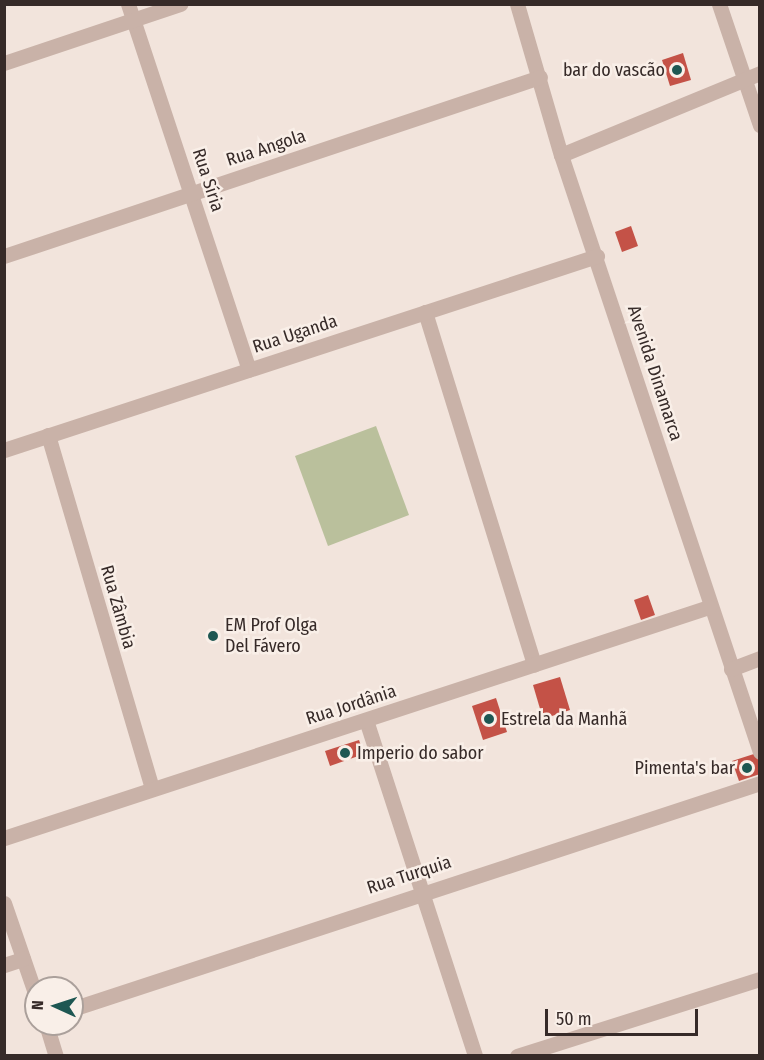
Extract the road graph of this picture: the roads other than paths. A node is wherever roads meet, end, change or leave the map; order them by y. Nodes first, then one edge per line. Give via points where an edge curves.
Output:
1 (128, 4) edge
2 (180, 4) edge
3 (518, 4) edge
4 (720, 4) edge
5 (133, 20) junction
6 (4, 63) edge
7 (759, 73) edge
8 (540, 77) junction
9 (744, 78) junction
10 (759, 124) edge
11 (561, 155) junction
12 (192, 193) junction
13 (4, 256) edge
14 (597, 256) junction
15 (426, 312) junction
16 (249, 369) junction
17 (48, 435) junction
18 (4, 450) edge
19 (709, 607) junction
20 (759, 658) edge
21 (534, 665) junction
22 (731, 669) junction
23 (366, 720) junction
24 (759, 752) edge
25 (759, 783) edge
26 (152, 789) junction
27 (4, 838) edge
28 (420, 891) junction
29 (4, 903) edge
30 (23, 959) junction
31 (4, 965) edge
32 (29, 976) edge
33 (759, 979) edge
34 (84, 1005) edge
35 (50, 1036) edge
36 (56, 1056) edge
37 (476, 1056) edge
38 (517, 1056) edge

1 - 5 street, Rua Síria
2 - 5 street
3 - 8 street, Avenida Dinamarca
4 - 9 street
5 - 6 street
5 - 12 street, Rua Síria
7 - 9 street
8 - 11 street, Avenida Dinamarca
8 - 12 street, Rua Angola
9 - 10 street
9 - 11 street
11 - 14 street, Avenida Dinamarca
12 - 13 street, Rua Angola
12 - 16 street, Rua Síria
14 - 15 street, Rua Uganda
14 - 19 street, Avenida Dinamarca
15 - 16 street, Rua Uganda
15 - 21 street
16 - 17 street, Rua Uganda
17 - 18 street, Rua Uganda
17 - 26 street, Rua Zâmbia
19 - 21 street, Rua Jordânia
19 - 22 street, Avenida Dinamarca
20 - 22 street
21 - 23 street, Rua Jordânia
22 - 24 street, Avenida Dinamarca
23 - 26 street, Rua Jordânia
23 - 28 street
25 - 28 street, Rua Turquia
26 - 27 street, Rua Jordânia
28 - 34 street, Rua Turquia
28 - 37 street
29 - 30 street
30 - 31 street
30 - 32 street
33 - 38 street
35 - 36 street

